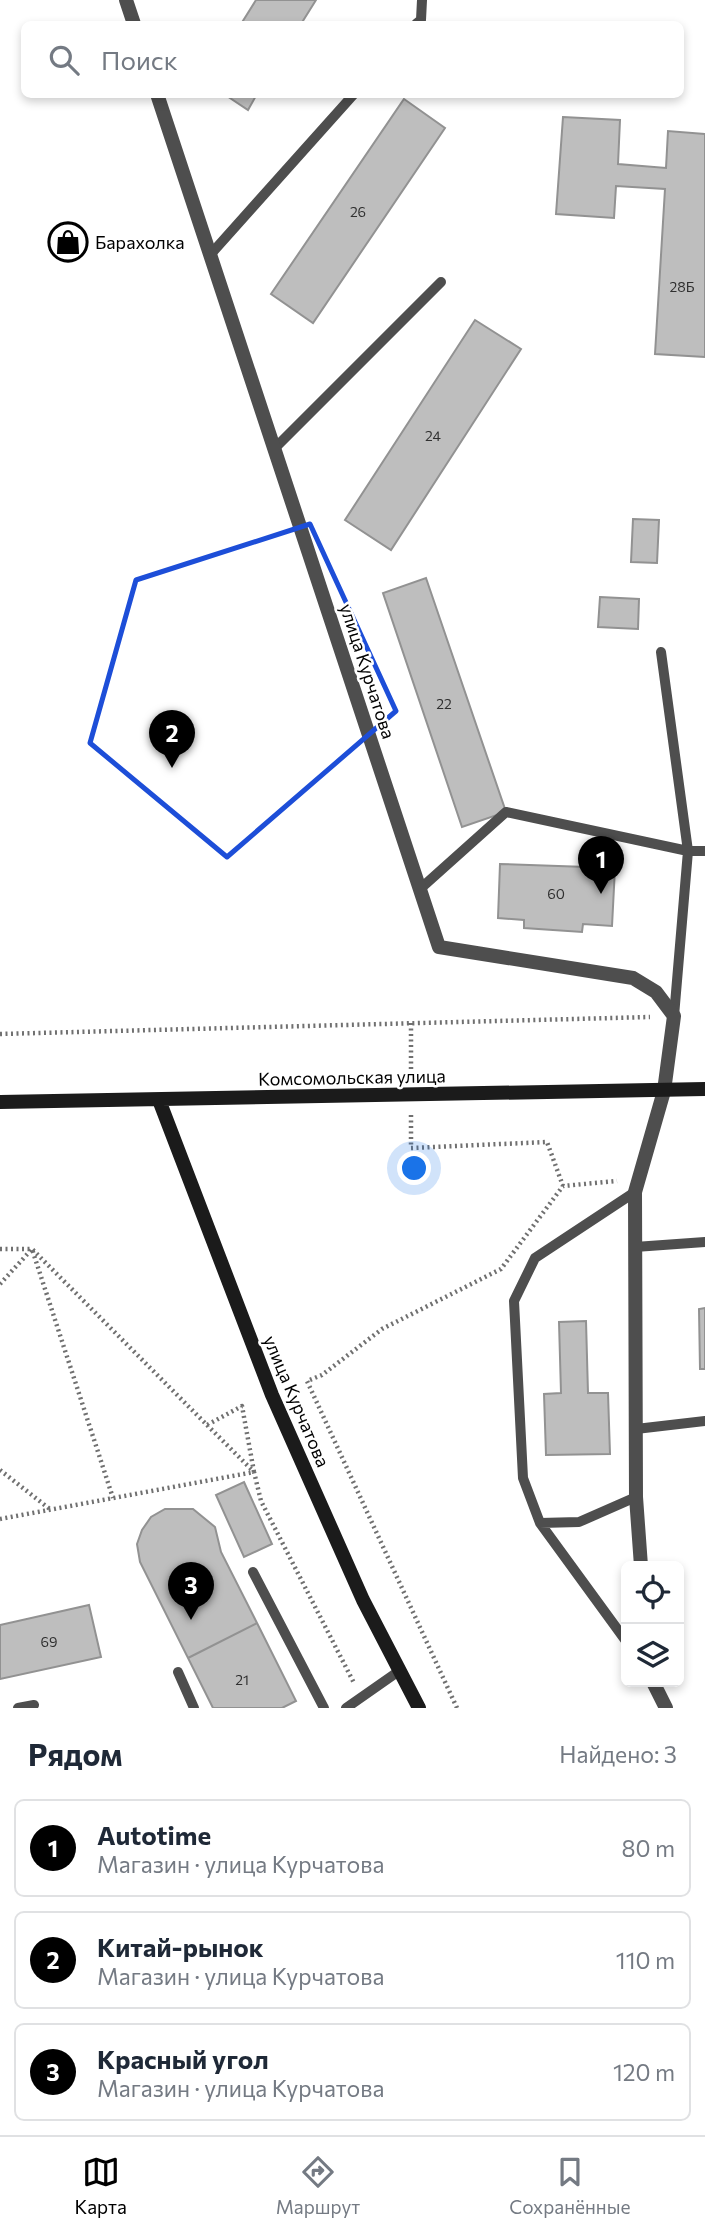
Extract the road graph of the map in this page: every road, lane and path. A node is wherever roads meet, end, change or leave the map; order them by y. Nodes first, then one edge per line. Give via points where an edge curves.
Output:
1 (422, 0) edge
2 (420, 21) edge
3 (158, 98) edge
4 (350, 98) edge
5 (210, 256) junction
6 (441, 282) dead end
7 (274, 449) junction
8 (661, 652) dead end
9 (688, 851) junction
10 (705, 851) edge
11 (420, 889) junction
12 (674, 1016) junction
13 (411, 1023) junction
14 (0, 1034) edge
15 (705, 1089) edge
16 (664, 1091) junction
17 (411, 1096) junction
18 (159, 1100) junction
19 (0, 1102) edge
20 (637, 1185) junction
21 (563, 1186) junction
22 (705, 1242) edge
23 (635, 1247) junction
24 (0, 1249) edge
25 (32, 1249) junction
26 (0, 1284) edge
27 (705, 1421) edge
28 (207, 1425) junction
29 (636, 1429) junction
30 (0, 1470) edge
31 (254, 1472) junction
32 (636, 1497) junction
33 (113, 1498) junction
34 (51, 1510) junction
35 (0, 1519) edge
36 (540, 1523) junction
37 (641, 1561) edge
38 (253, 1572) dead end
39 (621, 1634) edge
40 (399, 1671) junction
41 (177, 1672) dead end
42 (656, 1687) edge
43 (362, 1697) junction
44 (34, 1705) dead end
45 (18, 1708) edge
46 (194, 1708) edge
47 (324, 1708) edge
48 (346, 1708) edge
49 (419, 1708) edge
50 (457, 1708) edge
51 (666, 1708) edge

1 - 2 lane
3 - 5 street, улица Курчатова
4 - 5 lane
5 - 7 street, улица Курчатова
6 - 7 lane
7 - 11 street, улица Курчатова
8 - 9 lane
9 - 10 lane
9 - 11 lane via 506,812
9 - 12 lane
11 - 12 street, улица Курчатова via 439,947 633,978 656,992
12 - 13 path
12 - 16 street
13 - 14 path
13 - 17 path
15 - 16 main road, Комсомольская улица
16 - 17 main road, Комсомольская улица
16 - 20 street
17 - 18 main road, Комсомольская улица
17 - 21 path via 411,1148 547,1142
18 - 19 main road, Комсомольская улица
18 - 40 main road, улица Курчатова via 272,1395
20 - 21 path
20 - 23 street
20 - 36 lane via 535,1258 514,1300 523,1478
21 - 50 path via 501,1269 382,1329 322,1375 307,1381
22 - 23 lane
23 - 29 street
24 - 25 path
25 - 26 path
25 - 28 path
25 - 33 path
27 - 29 lane
28 - 31 path
28 - 31 path via 242,1406
29 - 32 street
30 - 34 path
31 - 33 path
31 - 43 path via 261,1501
32 - 36 lane via 579,1522
32 - 37 street
33 - 34 path
34 - 35 path
36 - 39 lane
38 - 47 lane
40 - 43 lane
40 - 49 main road, улица Курчатова
41 - 46 lane
42 - 51 street
43 - 48 lane
44 - 45 lane

